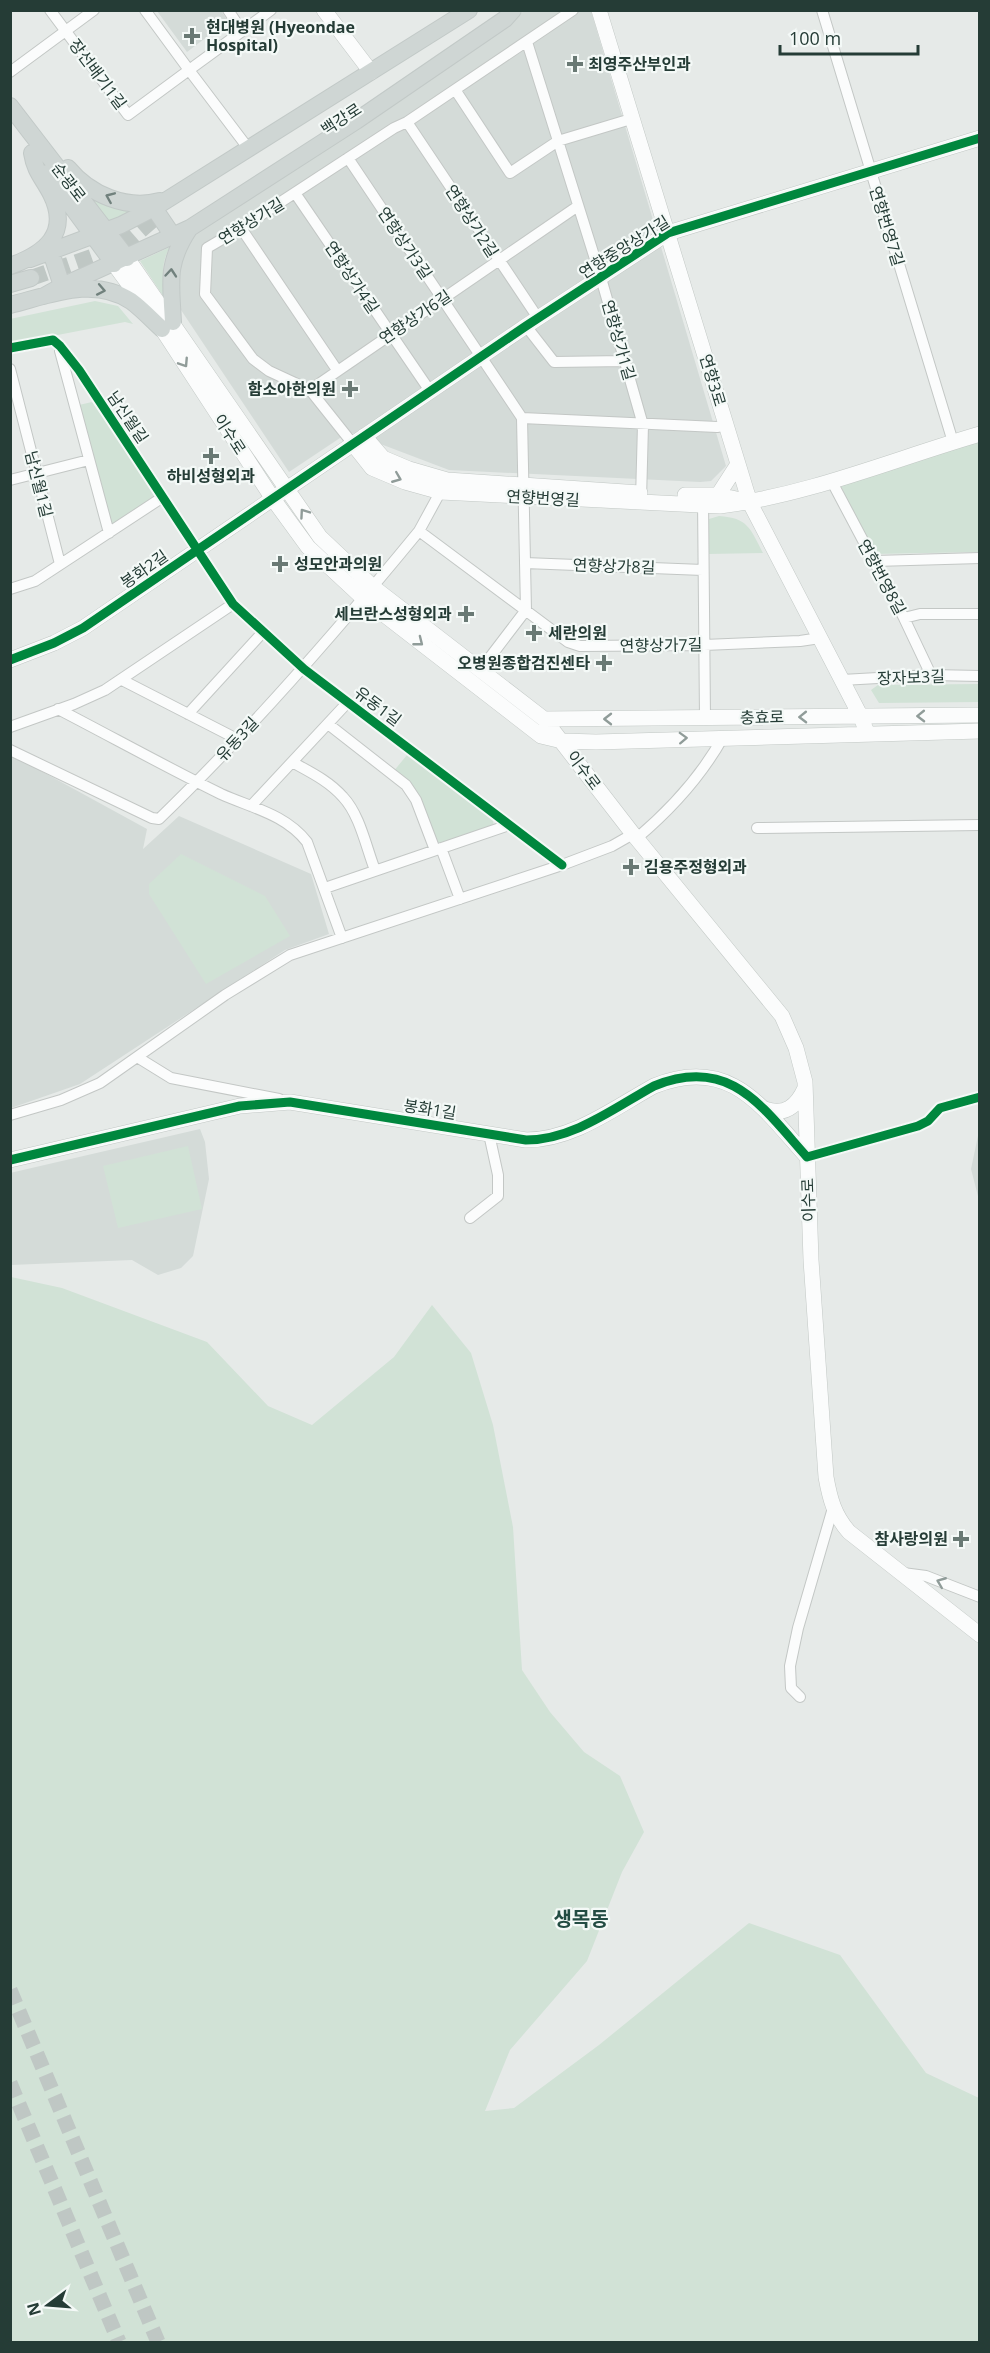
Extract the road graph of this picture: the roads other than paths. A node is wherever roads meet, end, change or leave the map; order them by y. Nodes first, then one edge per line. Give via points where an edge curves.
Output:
1 (50, 10) edge
2 (94, 10) edge
3 (145, 10) edge
4 (228, 10) edge
5 (271, 10) edge
6 (324, 10) edge
7 (469, 10) edge
8 (483, 10) edge
9 (506, 10) edge
10 (513, 10) edge
11 (573, 10) edge
12 (598, 10) edge
13 (822, 10) edge
14 (66, 31) junction
15 (242, 31) junction
16 (527, 42) junction
17 (189, 70) junction
18 (10, 72) edge
19 (371, 72) junction
20 (456, 91) junction
21 (10, 106) edge
22 (631, 119) junction
23 (407, 122) junction
24 (10, 123) edge
25 (980, 138) edge
26 (558, 141) junction
27 (248, 148) junction
28 (36, 149) junction
29 (348, 158) junction
30 (871, 171) junction
31 (295, 193) junction
32 (162, 206) junction
33 (578, 206) junction
34 (241, 228) junction
35 (179, 231) junction
36 (101, 233) junction
37 (668, 233) junction
38 (51, 252) junction
39 (30, 259) junction
40 (120, 261) junction
41 (498, 261) junction
42 (10, 266) edge
43 (601, 278) junction
44 (31, 279) tunnel mouth
45 (10, 284) edge
46 (62, 286) junction
47 (44, 296) junction
48 (443, 298) junction
49 (10, 304) edge
50 (532, 322) junction
51 (167, 326) junction
52 (390, 334) junction
53 (53, 340) junction
54 (10, 348) edge
55 (482, 356) junction
56 (625, 361) junction
57 (10, 369) edge
58 (337, 370) junction
59 (310, 390) junction
60 (429, 391) junction
61 (522, 418) junction
62 (643, 425) junction
63 (727, 425) junction
64 (980, 434) edge
65 (358, 440) junction
66 (953, 441) junction
67 (89, 460) junction
68 (738, 464) junction
69 (36, 474) junction
70 (10, 480) edge
71 (831, 480) junction
72 (444, 486) junction
73 (287, 489) junction
74 (523, 492) junction
75 (163, 497) junction
76 (641, 498) junction
77 (273, 499) junction
78 (703, 501) junction
79 (719, 501) junction
80 (750, 502) junction
81 (760, 525) junction
82 (418, 531) junction
83 (109, 533) junction
84 (198, 550) junction
85 (980, 558) edge
86 (874, 561) junction
87 (525, 563) junction
88 (60, 564) junction
89 (703, 570) junction
90 (10, 589) edge
91 (368, 593) junction
92 (233, 604) junction
93 (526, 610) junction
94 (980, 614) edge
95 (904, 618) junction
96 (263, 632) junction
97 (820, 639) junction
98 (704, 645) junction
99 (10, 660) edge
100 (304, 669) junction
101 (481, 669) junction
102 (931, 675) junction
103 (980, 676) edge
104 (122, 680) junction
105 (842, 680) junction
106 (348, 702) junction
107 (58, 710) junction
108 (188, 714) junction
109 (980, 715) edge
110 (861, 717) junction
111 (705, 718) junction
112 (544, 719) junction
113 (328, 724) junction
114 (10, 727) edge
115 (980, 731) edge
116 (867, 733) junction
117 (723, 737) junction
118 (237, 739) junction
119 (562, 741) junction
120 (596, 742) junction
121 (10, 750) edge
122 (292, 762) junction
123 (581, 766) junction
124 (198, 782) junction
125 (251, 806) junction
126 (509, 825) junction
127 (980, 825) edge
128 (757, 828) dead end
129 (635, 836) junction
130 (438, 849) junction
131 (562, 865) junction
132 (375, 870) junction
133 (325, 888) junction
134 (459, 899) junction
135 (342, 938) junction
136 (137, 1057) junction
137 (805, 1088) junction
138 (980, 1097) edge
139 (290, 1102) junction
140 (765, 1109) junction
141 (10, 1114) edge
142 (489, 1134) junction
143 (807, 1156) junction
144 (10, 1160) edge
145 (470, 1218) dead end
146 (833, 1508) junction
147 (902, 1573) junction
148 (980, 1597) edge
149 (980, 1635) edge
150 (800, 1697) dead end

1 - 14 street, 장선배기1길
2 - 14 street
3 - 17 street
4 - 15 street
5 - 15 street
6 - 19 street
7 - 19 main road
8 - 32 main road, 백강로 via 378,79
9 - 35 main road, 백강로
10 - 35 main road via 429,72
11 - 16 street, 연향상가길
12 - 22 street, 연향3로
13 - 30 street, 연향번영7길
14 - 17 street, 장선배기1길 via 128,115
14 - 18 street
15 - 17 street
16 - 20 street, 연향상가길
16 - 26 street, 연향상가1길
17 - 27 street
19 - 27 main road
20 - 23 street, 연향상가길
20 - 26 street via 510,173
21 - 28 main road, 순광로
22 - 26 street
22 - 37 street, 연향3로
23 - 29 street, 연향상가길
23 - 41 street, 연향상가2길
24 - 28 main road, 순광로
25 - 30 street, 연향중앙상가길
26 - 33 street, 연향상가1길
27 - 32 main road
32 -> 28 main road via 106,196 75,177 56,153
28 - 36 main road, 순광로
28 - 39 main road via 35,170 54,200 57,220 51,242
29 - 31 street, 연향상가길
29 - 48 street, 연향상가3길
30 - 37 street, 연향중앙상가길
30 - 66 street, 연향번영7길
31 - 34 street, 연향상가길
31 - 52 street, 연향상가4길
32 - 35 main road
32 - 36 main road
33 - 41 street, 연향상가6길
33 - 43 street, 연향상가1길
34 - 58 street
34 - 59 street, 연향상가길 via 207,248 205,294 253,359
35 - 40 main road
51 -> 35 main road via 170,277 180,243
36 - 38 main road
36 - 40 main road, 순광로
37 - 43 street, 연향중앙상가길
37 - 63 street, 연향3로
38 - 39 main road
38 - 46 main road
39 - 42 main road
40 - 46 main road
40 - 51 street, 이수로
41 - 48 street, 연향상가6길
41 - 50 street, 연향상가2길
43 - 50 street, 연향중앙상가길
43 - 56 street, 연향상가1길
44 - 45 main road
46 - 47 main road
47 - 49 main road
47 -> 51 main road via 97,288 113,292
48 - 52 street, 연향상가6길
48 - 55 street, 연향상가3길
50 - 55 street, 연향중앙상가길
50 - 56 street, 연향상가2길 via 554,362
51 - 73 street, 이수로
51 -> 77 street, 이수로
52 - 58 street, 연향상가6길
52 - 60 street, 연향상가4길
53 - 54 street
53 - 67 street via 62,355
53 - 75 street, 남신월길 via 79,370
55 - 60 street, 연향중앙상가길
55 - 61 street, 연향상가3길
56 - 62 street, 연향상가1길
57 - 69 street, 남신월1길
58 - 59 street, 연향상가6길
59 - 65 street
60 - 65 street, 연향중앙상가길
61 - 62 street
61 - 74 street
62 - 63 street
62 - 76 street, 연향상가1길
63 - 68 street, 연향3로
64 - 66 street, 연향번영길
65 - 72 street, 연향번영길 via 372,468 405,482
65 - 73 street, 연향중앙상가길
66 - 71 street, 연향번영길
67 - 69 street
67 - 83 street
68 - 79 street
68 - 80 street, 연향3로
69 - 70 street
69 - 88 street, 남신월1길
71 - 80 street, 연향번영길
71 - 86 street, 연향번영8길
72 - 74 street, 연향번영길
72 - 82 street
73 - 77 street, 봉화2길
91 -> 73 street, 이수로 via 320,537
74 - 76 street, 연향번영길
74 - 87 street
75 - 83 street
75 - 84 street, 남신월길
76 - 78 street, 연향번영길
77 - 84 street, 봉화2길
77 - 91 street, 이수로 via 308,547
78 - 79 street, 연향번영길
78 - 89 street
79 - 80 street, 연향번영길
79 - 81 street
80 - 81 street, 연향3로
81 - 97 street, 연향3로
82 - 91 street, 유동3길
82 - 93 street, 연향상가7길
83 - 88 street
84 - 92 street, 유동1길
84 - 99 street, 봉화2길 via 83,628
85 - 86 street
86 - 95 street, 연향번영8길
87 - 89 street, 연향상가8길
87 - 93 street
88 - 90 street via 35,581
89 - 98 street
91 - 100 street, 유동3길
91 - 101 street, 이수로
91 -> 119 street, 이수로 via 542,736
92 - 96 street, 유동1길
92 - 104 street
93 - 98 street, 연향상가7길 via 568,642 580,646
93 - 101 street
94 - 95 street via 920,614
95 - 102 street, 연향번영8길
96 - 100 street, 유동1길
96 - 108 street
97 - 98 street, 연향상가7길
97 - 105 street, 연향3로
98 - 111 street
100 - 106 street, 유동1길
100 - 118 street, 유동3길
101 - 112 street, 이수로
102 - 103 street, 장자보3길
102 - 105 street, 장자보3길
104 - 107 street
104 - 108 street
105 - 110 street, 연향3로
106 - 113 street
106 - 126 street, 유동1길
107 - 114 street
107 - 124 street
108 - 118 street
109 -> 110 street, 충효로
110 -> 111 street, 충효로
110 - 116 street, 연향3로
111 -> 112 street, 충효로
112 - 119 street, 이수로
113 - 122 street
113 - 130 street via 406,785
115 - 116 street, 충효로
116 - 117 street, 충효로
120 -> 117 street, 충효로
117 - 129 street, 충효로 via 713,755 659,819
118 - 124 street, 유동3길
119 - 120 street, 충효로
119 - 123 street, 이수로
120 - 123 street via 580,753
121 - 124 street, 유동3길 via 152,818 159,819
122 - 125 street
122 - 132 street via 328,783 353,810
123 - 129 street, 이수로
124 - 125 street
125 - 133 street via 297,830 307,842
126 - 130 street
126 - 131 street, 유동1길
127 - 128 street
129 - 131 street, 충효로
129 - 137 street, 이수로 via 782,1016 796,1048
130 - 132 street
130 - 134 street
131 - 134 street, 충효로
132 - 133 street
133 - 135 street
134 - 135 street, 충효로
135 - 136 street, 충효로 via 290,955
136 - 139 street via 171,1078
136 - 141 street, 충효로 via 90,1088
137 - 140 street via 788,1109
137 - 143 street, 이수로
138 - 143 street via 940,1108 918,1126
139 - 142 street, 봉화1길
139 - 144 street, 봉화1길 via 240,1106
140 - 142 street, 봉화1길 via 732,1084 713,1079 679,1079 654,1086 570,1132 553,1137 526,1140
140 - 143 street, 봉화1길
142 - 145 street via 498,1175 498,1196
143 - 146 street, 이수로 via 825,1455
146 - 147 street, 이수로 via 849,1532
146 - 150 street via 809,1584 790,1666 791,1688
148 -> 147 street via 926,1576
147 - 149 street, 이수로

